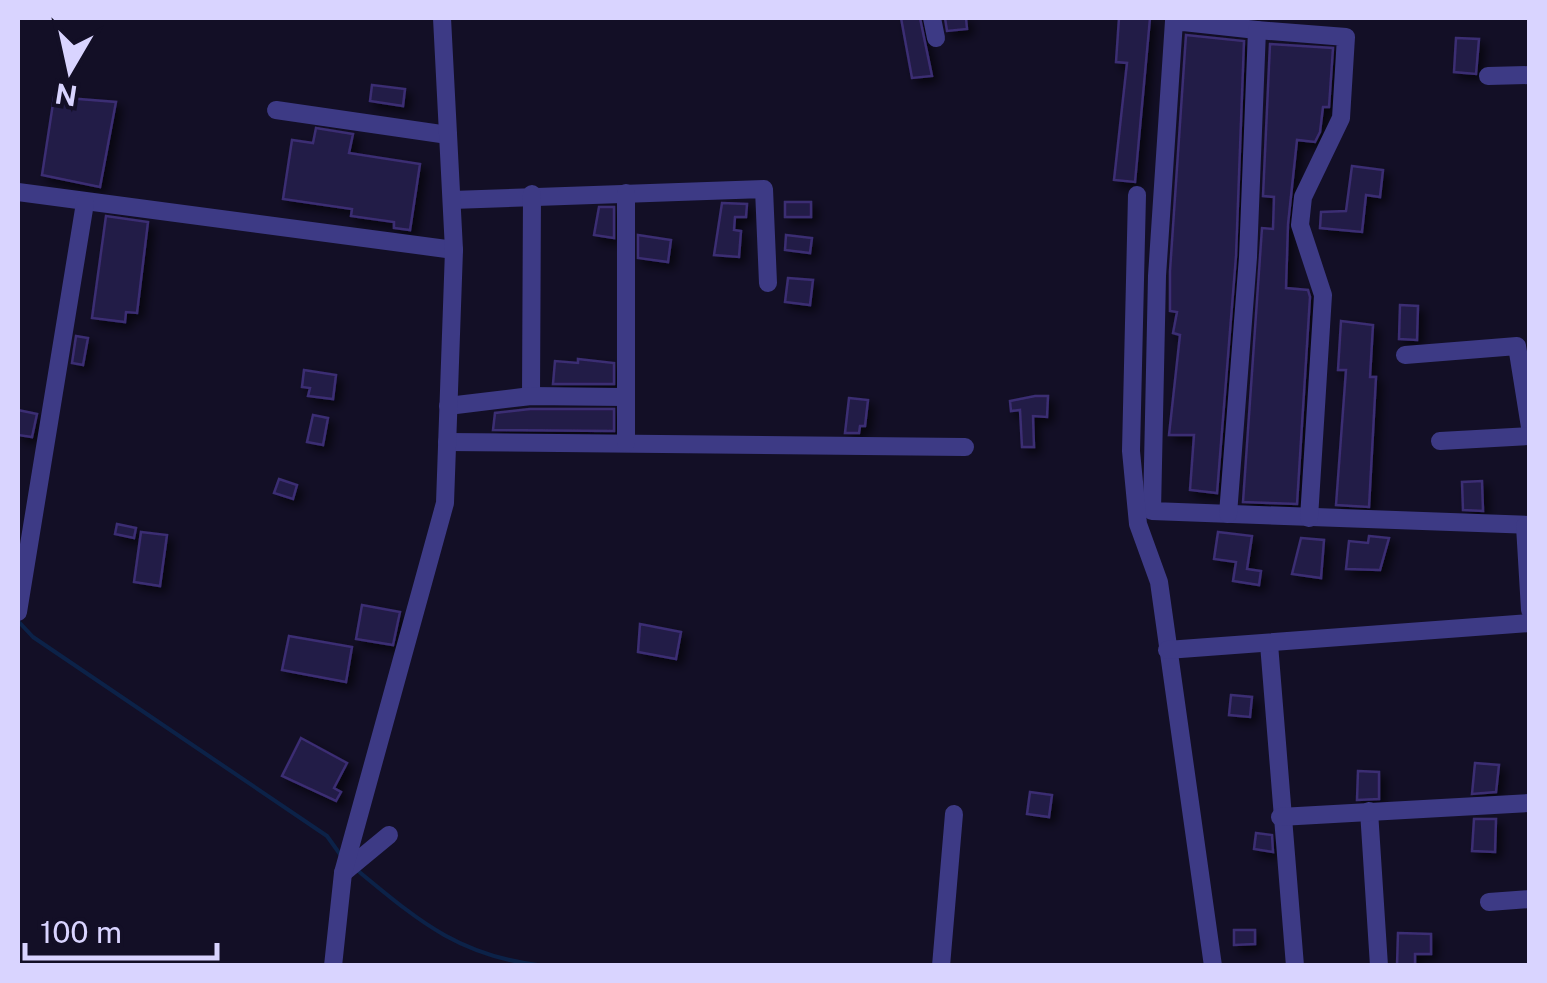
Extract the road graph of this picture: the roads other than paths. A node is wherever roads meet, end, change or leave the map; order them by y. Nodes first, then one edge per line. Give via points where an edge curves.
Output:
1 (442, 18) edge
2 (932, 18) edge
3 (1256, 30) junction
4 (936, 38) dead end
5 (1530, 75) edge
6 (1488, 76) dead end
7 (276, 110) dead end
8 (448, 134) junction
9 (18, 192) edge
10 (626, 193) junction
11 (532, 194) junction
12 (1137, 195) dead end
13 (452, 200) junction
14 (85, 203) junction
15 (454, 250) junction
16 (768, 283) dead end
17 (1405, 354) dead end
18 (531, 396) junction
19 (624, 397) junction
20 (448, 406) junction
21 (1530, 427) edge
22 (1530, 436) edge
23 (447, 442) junction
24 (1440, 442) dead end
25 (626, 443) junction
26 (965, 446) dead end
27 (1228, 514) junction
28 (1309, 518) junction
29 (1527, 525) edge
30 (1530, 610) edge
31 (18, 612) edge
32 (1530, 623) edge
33 (1270, 644) junction
34 (1167, 650) junction
35 (1530, 803) edge
36 (1369, 811) junction
37 (954, 814) dead end
38 (1280, 817) junction
39 (381, 841) dead end
40 (343, 873) junction
41 (1530, 899) edge
42 (1489, 902) dead end
43 (334, 966) edge
44 (941, 966) edge
45 (1212, 966) edge
46 (1295, 966) edge
47 (1378, 966) edge

1 - 8 street
2 - 4 street
3 - 27 street via 1248,257
3 - 27 street via 1174,21 1157,276 1152,511
3 - 28 street via 1346,37 1342,118 1303,196 1300,225 1323,295
5 - 6 street
7 - 8 street
8 - 13 street
9 - 14 street
10 - 11 street
10 - 16 street via 764,189
10 - 19 street
11 - 13 street
11 - 18 street
12 - 34 street via 1131,451 1138,524 1158,582
13 - 15 street
14 - 15 street
14 - 31 street
15 - 20 street
17 - 21 street via 1517,346
18 - 19 street
18 - 20 street
19 - 25 street
20 - 23 street
22 - 24 street
23 - 25 street
23 - 40 street via 445,503
25 - 26 street
27 - 28 street
28 - 29 street
29 - 30 street
32 - 33 street
33 - 34 street
33 - 38 street
34 - 45 street
35 - 36 street
36 - 38 street
36 - 47 street
37 - 44 street
38 - 46 street
39 - 40 street
40 - 43 street
41 - 42 street

